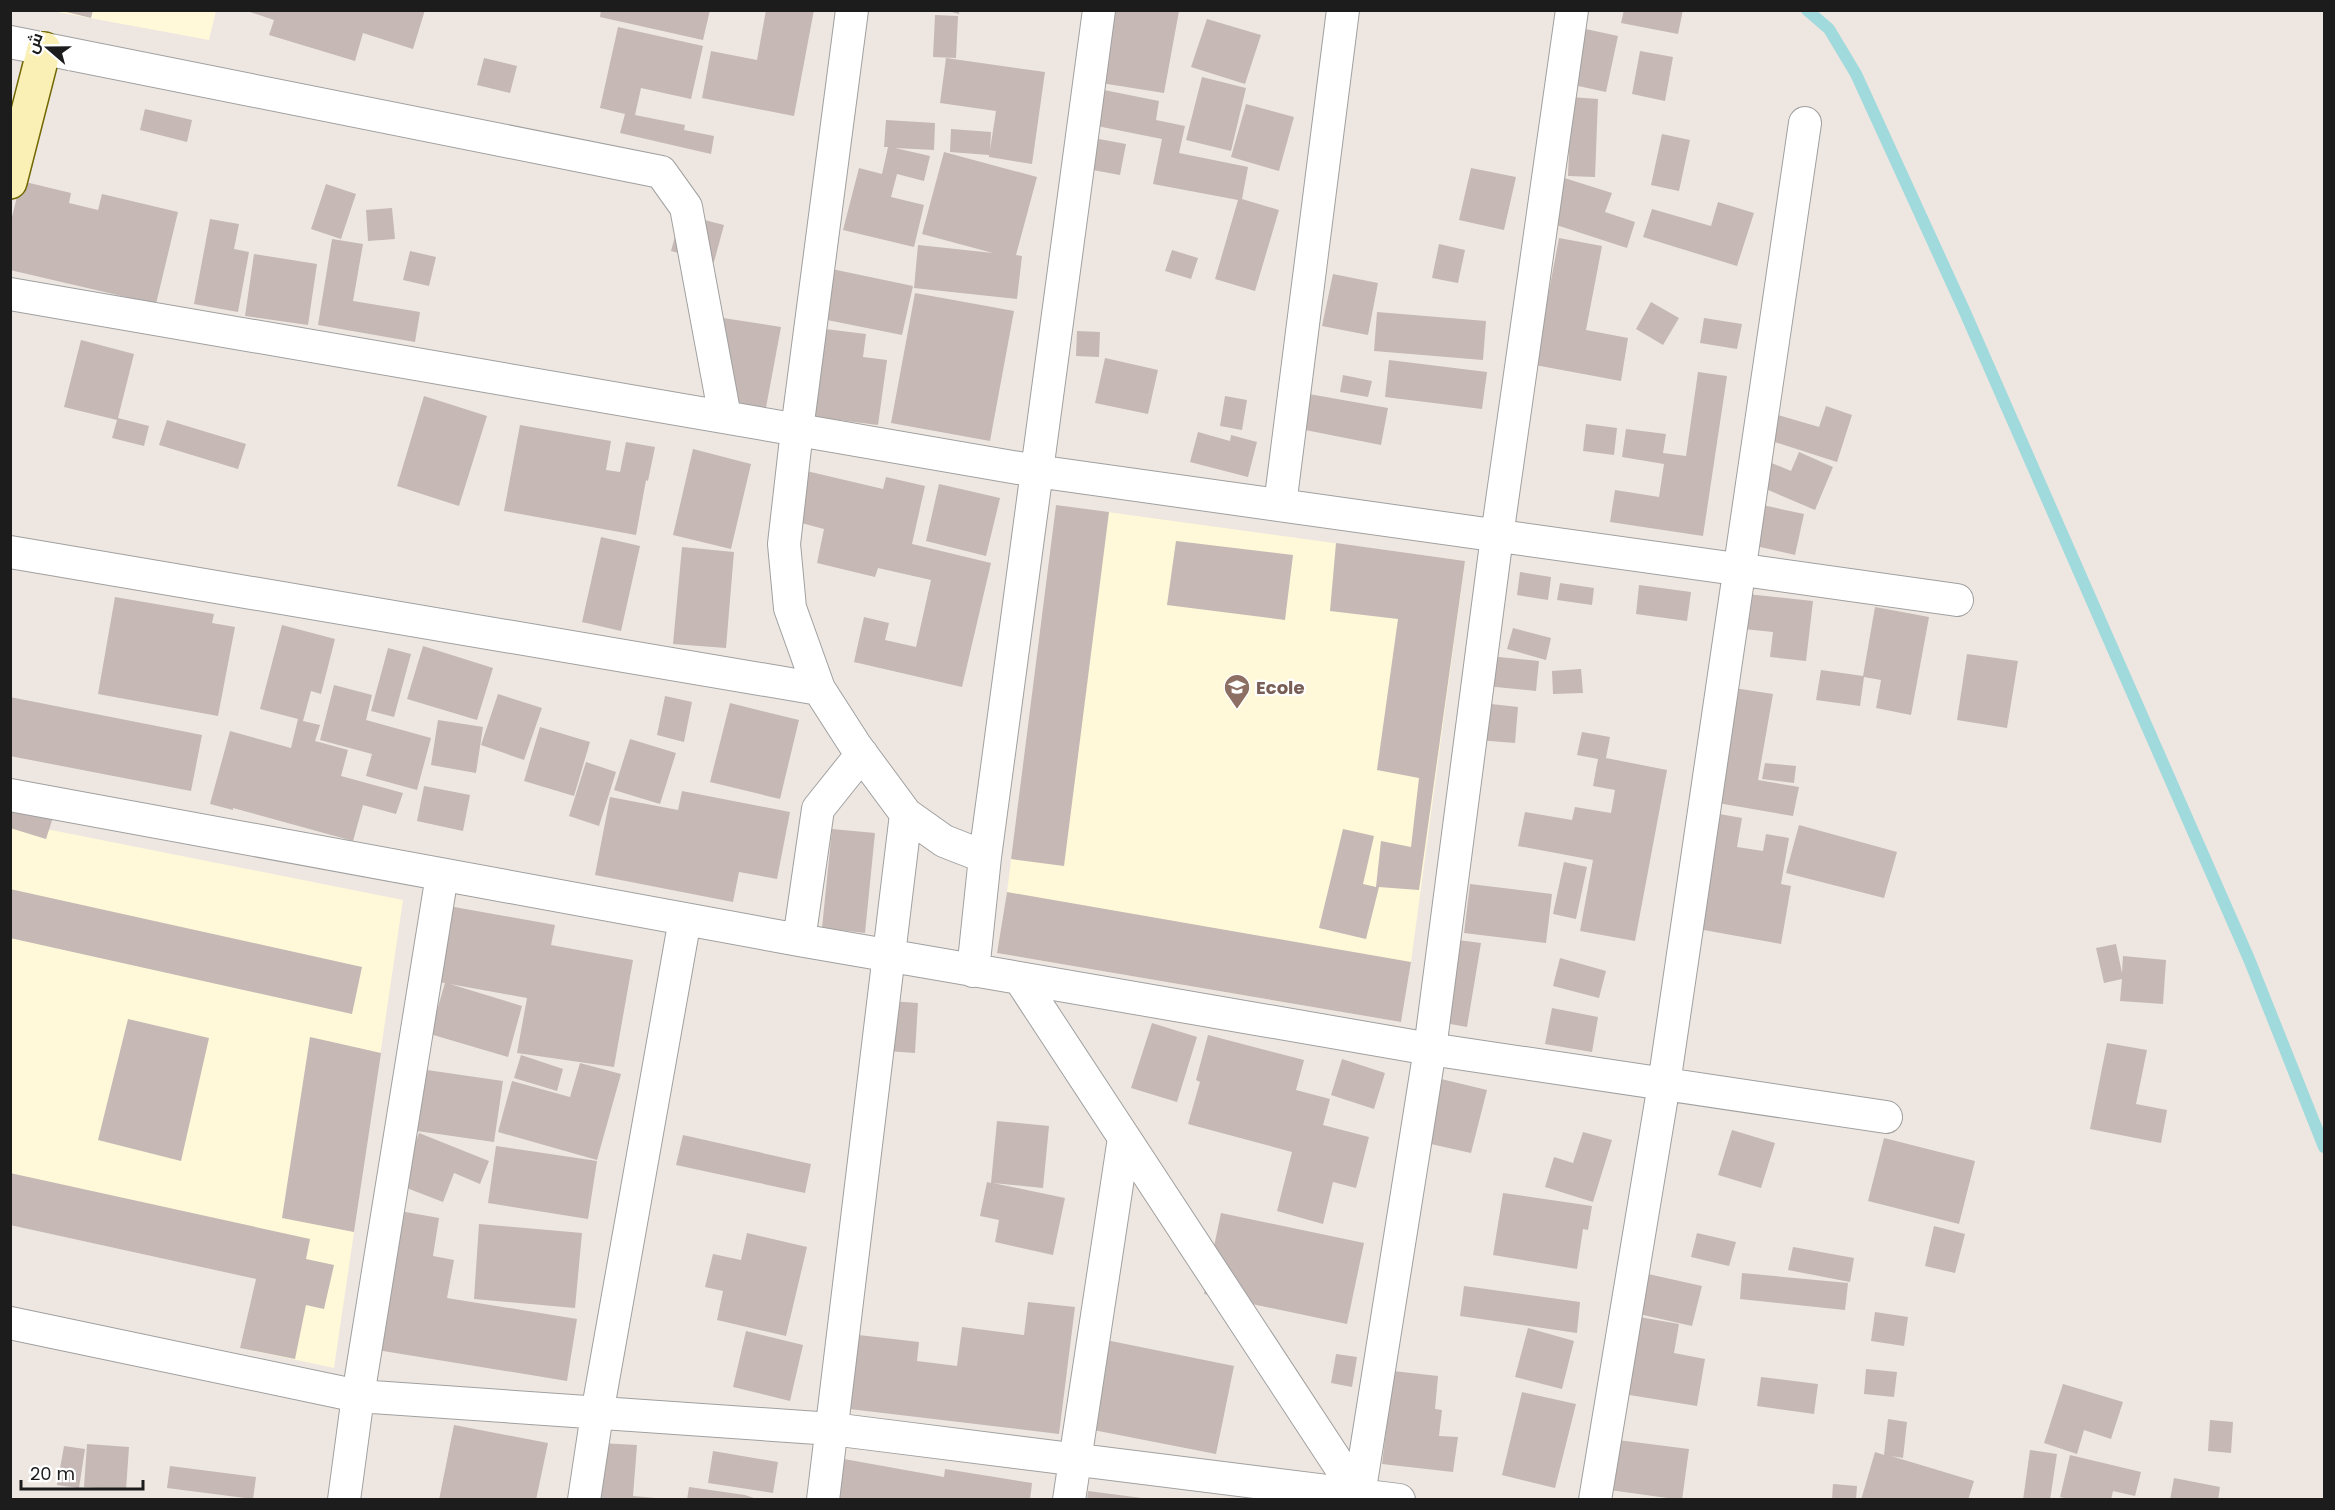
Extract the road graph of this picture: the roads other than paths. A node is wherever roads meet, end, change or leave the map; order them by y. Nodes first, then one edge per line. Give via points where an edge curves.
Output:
1 (852, 10) edge
2 (1099, 10) edge
3 (1343, 10) edge
4 (1572, 10) edge
5 (10, 42) edge
6 (44, 48) junction
7 (1805, 123) dead end
8 (10, 182) edge
9 (10, 294) edge
10 (725, 417) junction
11 (797, 430) junction
12 (1036, 471) junction
13 (1280, 505) junction
14 (1497, 536) junction
15 (10, 552) edge
16 (1738, 569) junction
17 (1957, 600) dead end
18 (819, 689) junction
19 (862, 754) junction
20 (10, 795) edge
21 (906, 814) junction
22 (985, 857) junction
23 (442, 875) junction
24 (685, 919) junction
25 (799, 940) junction
26 (888, 956) junction
27 (973, 971) junction
28 (1020, 979) junction
29 (1430, 1049) junction
30 (1664, 1084) junction
31 (1886, 1117) dead end
32 (1124, 1138) junction
33 (10, 1323) edge
34 (358, 1396) junction
35 (597, 1414) junction
36 (832, 1429) junction
37 (1074, 1460) junction
38 (1311, 1494) edge
39 (1360, 1497) edge
40 (345, 1500) edge
41 (584, 1500) edge
42 (823, 1500) edge
43 (1069, 1500) edge
44 (1399, 1500) edge
45 (1595, 1500) edge

1 - 11 street
2 - 12 street
3 - 13 street
4 - 14 street
5 - 6 street
6 - 8 street
6 - 10 street via 661,172 686,207
7 - 16 street
9 - 10 street
10 - 11 street
11 - 12 street
11 - 18 street via 784,544 790,608
12 - 13 street
12 - 22 street
13 - 14 street
14 - 16 street
14 - 29 street
15 - 18 street
16 - 17 street
16 - 30 street
18 - 19 street
19 - 21 street
19 - 25 street via 818,809
20 - 23 street
21 - 22 street via 944,841
21 - 26 street
22 - 27 street
23 - 24 street
23 - 34 street
24 - 25 street
24 - 35 street
25 - 26 street
26 - 27 street
26 - 36 street
27 - 28 street
28 - 29 street
28 - 32 street
29 - 30 street
29 - 39 street
30 - 31 street
30 - 45 street
32 - 37 street
32 - 39 street
33 - 34 street
34 - 35 street
34 - 40 street
35 - 36 street
35 - 41 street
36 - 37 street
36 - 42 street
37 - 38 street
37 - 43 street
38 - 39 street
39 - 44 street

